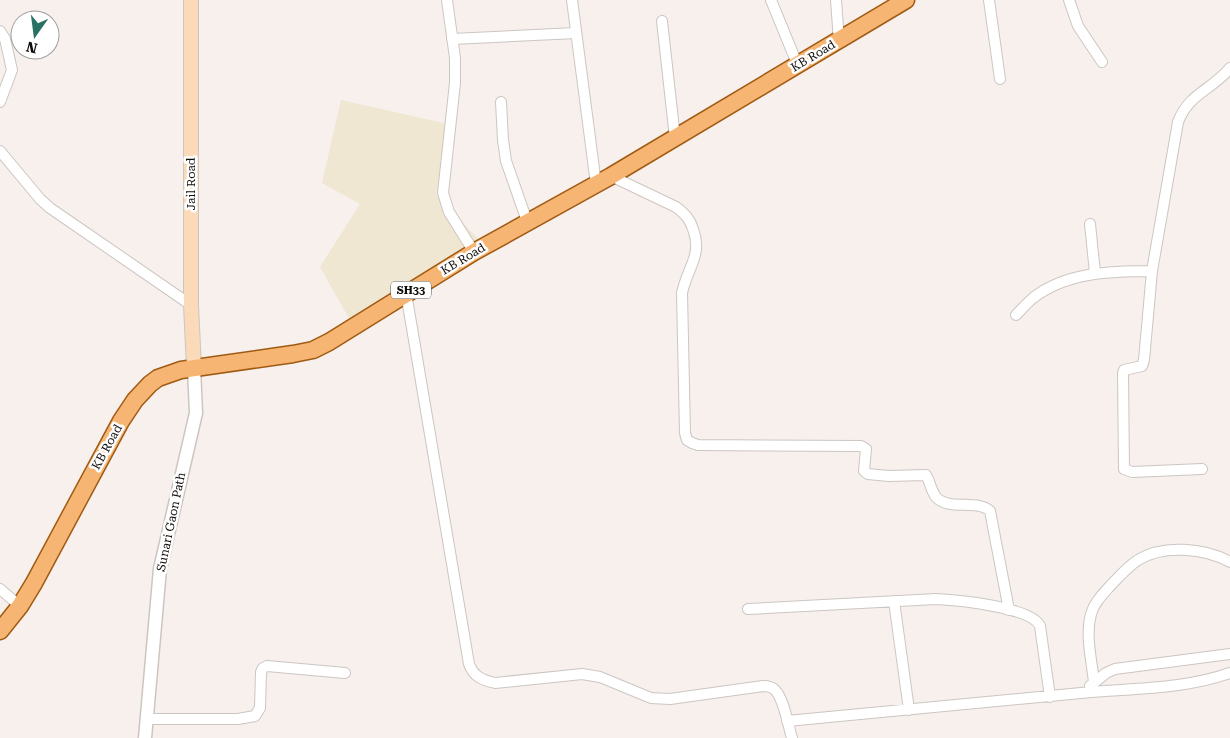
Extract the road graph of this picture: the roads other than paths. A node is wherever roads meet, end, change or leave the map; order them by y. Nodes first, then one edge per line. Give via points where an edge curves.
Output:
1 (191, 0) edge
2 (447, 0) edge
3 (572, 0) edge
4 (771, 0) edge
5 (836, 0) edge
6 (906, 0) edge
7 (989, 0) edge
8 (1069, 0) edge
9 (662, 21) dead end
10 (0, 31) edge
11 (576, 34) junction
12 (452, 39) junction
13 (839, 41) junction
14 (1102, 62) dead end
15 (798, 66) junction
16 (1230, 68) edge
17 (1000, 79) dead end
18 (0, 102) edge
19 (501, 102) dead end
20 (675, 138) junction
21 (0, 151) edge
22 (611, 176) junction
23 (596, 184) junction
24 (527, 221) junction
25 (1090, 224) dead end
26 (474, 252) junction
27 (1152, 271) junction
28 (1095, 273) junction
29 (406, 293) junction
30 (191, 305) junction
31 (1016, 315) dead end
32 (194, 368) junction
33 (1202, 469) dead end
34 (1230, 562) edge
35 (0, 589) edge
36 (894, 602) junction
37 (20, 606) junction
38 (748, 609) dead end
39 (1009, 610) junction
40 (0, 631) edge
41 (1230, 654) edge
42 (345, 673) dead end
43 (1230, 673) edge
44 (1094, 683) junction
45 (1081, 693) junction
46 (1050, 697) junction
47 (909, 710) junction
48 (147, 719) junction
49 (787, 721) junction
50 (145, 738) edge
51 (792, 738) edge

1 - 30 main road, Jail Road
2 - 12 street
3 - 11 street
4 - 15 street
5 - 13 street
6 - 13 main road, KB Road / SH33
7 - 17 street
8 - 14 street via 1078,26
9 - 20 street
10 - 18 street via 12,70
11 - 12 street
11 - 23 street
12 - 26 street via 455,83 443,193 449,212
13 - 15 main road, KB Road / SH33
15 - 20 main road, KB Road / SH33
16 - 27 street via 1181,112
19 - 24 street via 506,161
20 - 22 main road, KB Road / SH33
21 - 30 street via 50,208
22 - 23 main road, KB Road / SH33
22 - 39 street via 685,214 696,235 697,251 682,293 687,440 698,445 861,446 866,449 864,471 868,474 926,475 939,499 990,511
23 - 24 main road, KB Road / SH33
24 - 26 main road, KB Road / SH33
25 - 28 street
26 - 29 main road, KB Road / SH33
27 - 28 street
27 - 33 street via 1143,364 1123,373 1123,465 1127,472
28 - 31 street via 1042,292
29 - 32 main road, KB Road / SH33 via 313,350
29 - 49 street via 469,664 477,676 501,683 590,675 642,696 661,699 770,687 778,695
30 - 32 main road, Jail Road
32 - 37 main road, KB Road / SH33 via 158,378 135,400
32 - 48 street, Sunari Gaon Path via 196,413 160,570
34 - 44 street via 1200,552 1180,550 1159,552 1131,564 1097,600 1091,614 1089,633
35 - 37 street
36 - 38 street
36 - 39 street via 957,600
36 - 47 street
37 - 40 main road, KB Road / SH33
39 - 46 street via 1028,615 1040,626
41 - 44 street via 1115,669
42 - 48 street via 267,666 261,672 260,708 254,716 238,719
43 - 45 street via 1184,685
44 - 45 street
45 - 46 street
46 - 47 street
47 - 49 street
48 - 50 street, Sunari Gaon Path
49 - 51 street

